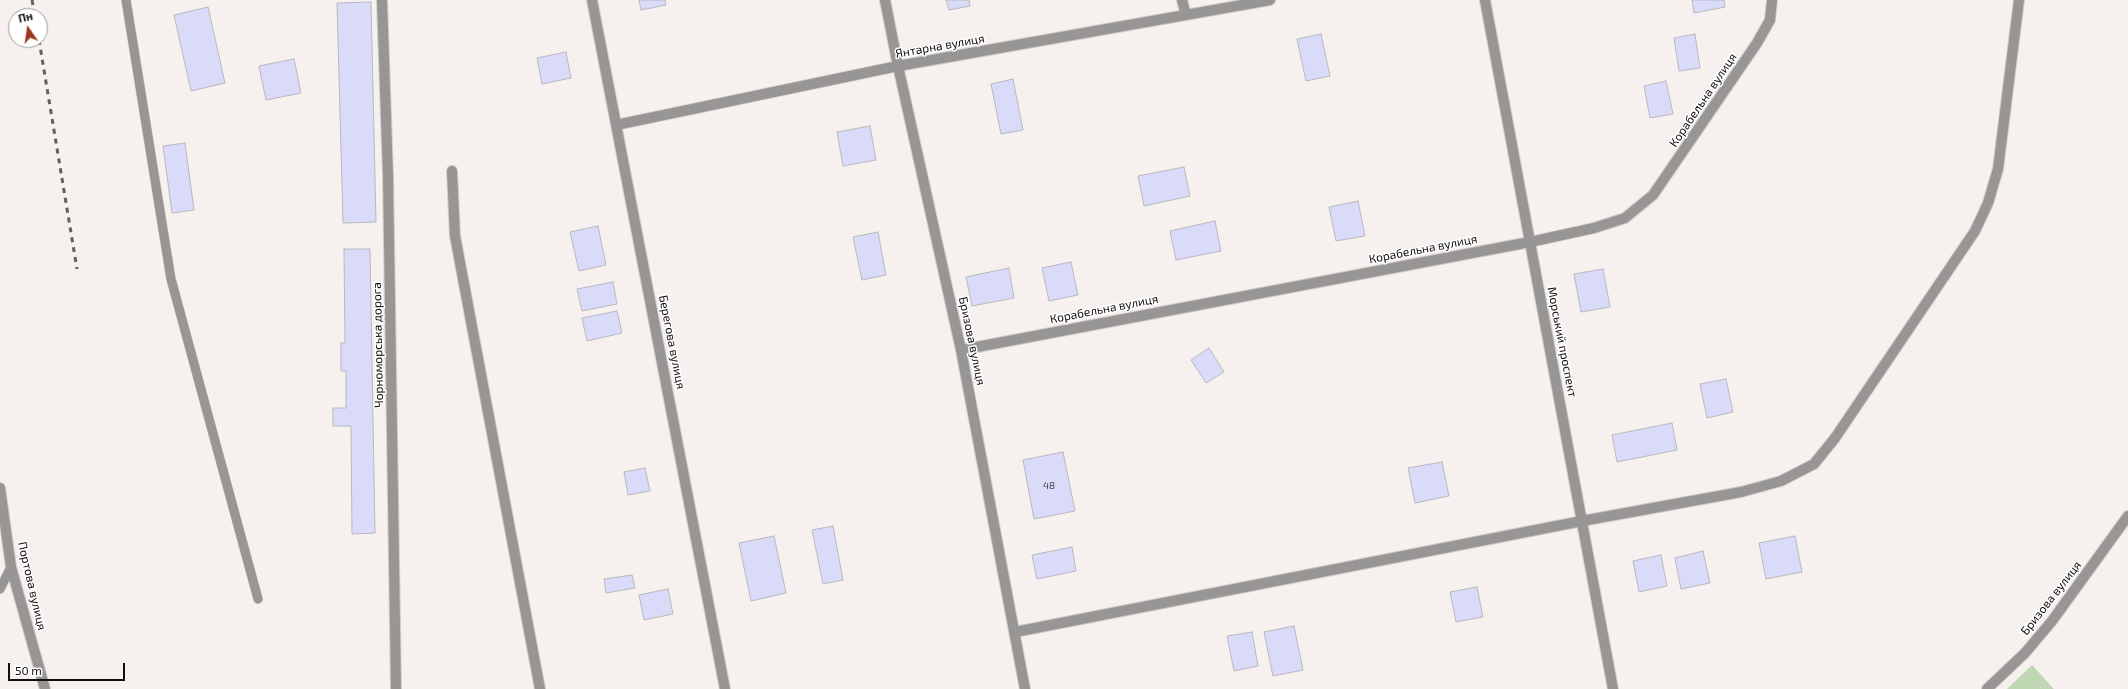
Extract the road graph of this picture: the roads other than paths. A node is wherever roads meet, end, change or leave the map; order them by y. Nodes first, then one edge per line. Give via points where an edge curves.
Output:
1 (126, 0) edge
2 (382, 0) edge
3 (592, 0) edge
4 (885, 0) edge
5 (1182, 0) edge
6 (1270, 0) edge
7 (1485, 0) edge
8 (1772, 0) edge
9 (2019, 0) edge
10 (1186, 15) junction
11 (898, 66) junction
12 (616, 125) junction
13 (452, 171) dead end
14 (1530, 242) junction
15 (961, 350) junction
16 (0, 488) edge
17 (2128, 516) edge
18 (1582, 521) junction
19 (11, 567) junction
20 (0, 588) edge
21 (258, 599) dead end
22 (1015, 632) junction
23 (45, 689) edge
24 (396, 689) edge
25 (540, 689) edge
26 (726, 689) edge
27 (1025, 689) edge
28 (1613, 689) edge
29 (1987, 689) edge

1 - 21 lane via 171,279
2 - 24 street, Чорноморська дорога via 388,184
3 - 12 street, Берегова вулиця
4 - 11 street, Бризова вулиця
5 - 10 street
6 - 10 street, Янтарна вулиця
7 - 14 street, Морський проспект
8 - 14 street, Корабельна вулиця via 1770,20 1757,43 1653,195 1625,218 1594,228
9 - 18 street via 1998,169 1988,203 1975,231 1835,438 1814,464 1781,481 1741,492
10 - 11 street, Янтарна вулиця
11 - 12 street, Янтарна вулиця
11 - 15 street, Бризова вулиця
12 - 26 street, Берегова вулиця
13 - 25 street via 455,236
14 - 15 street, Корабельна вулиця
14 - 18 street, Морський проспект
15 - 22 street, Бризова вулиця
16 - 19 street, Портова вулиця
17 - 29 street, Бризова вулиця via 2052,621 2025,653
18 - 22 street
18 - 28 street, Морський проспект
19 - 20 lane
19 - 23 street, Портова вулиця
22 - 27 street, Бризова вулиця

